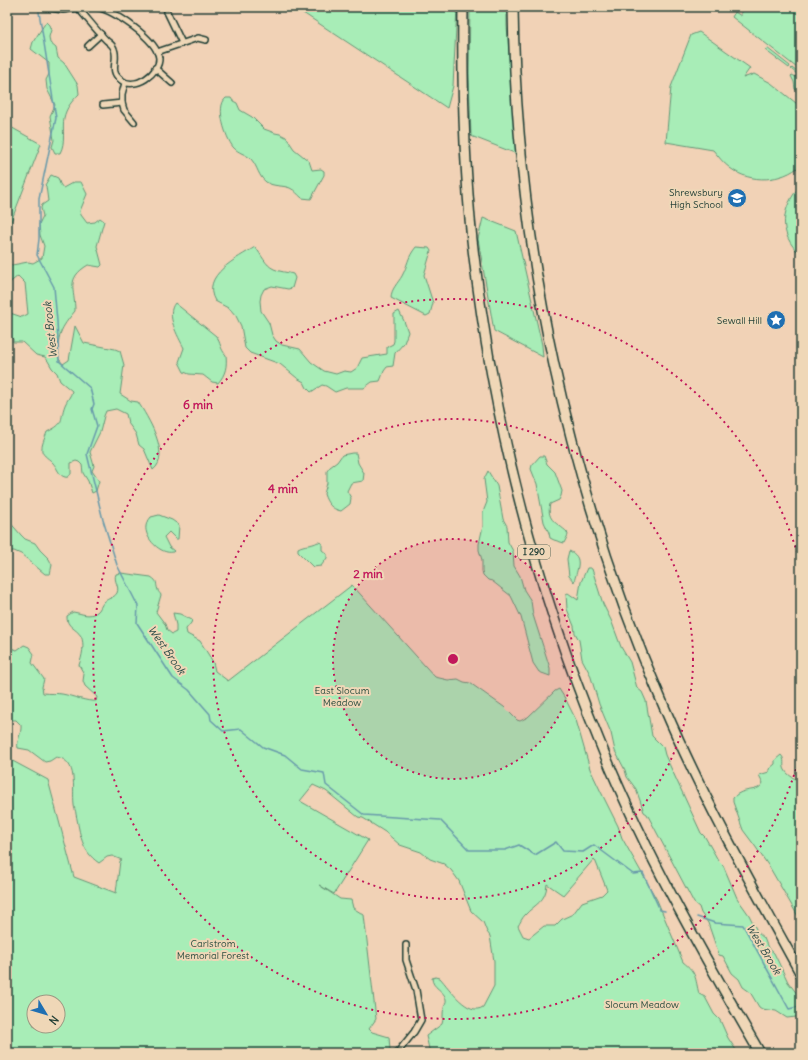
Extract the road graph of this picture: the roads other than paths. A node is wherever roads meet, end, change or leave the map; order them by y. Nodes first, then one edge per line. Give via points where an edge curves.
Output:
1 (44, 7) edge
2 (81, 7) edge
3 (97, 7) edge
4 (463, 7) edge
5 (513, 7) edge
6 (69, 8) edge
7 (167, 12) dead end
8 (101, 34) junction
9 (206, 40) dead end
10 (182, 43) junction
11 (88, 46) dead end
12 (157, 52) junction
13 (155, 68) junction
14 (125, 83) junction
15 (172, 83) dead end
16 (122, 103) junction
17 (103, 105) dead end
18 (134, 122) dead end
19 (406, 945) dead end
20 (801, 974) edge
21 (397, 1053) edge
22 (760, 1053) edge

1 - 6 street
2 - 6 street
2 - 8 street
3 - 12 street via 123,18 152,43
4 - 22 highway, I 290 via 463,108 473,245 481,312 504,436 527,526 559,635 623,797 668,890
5 - 20 highway via 517,100 532,244 555,371 587,495 625,609 665,709 722,828
7 - 10 street
8 - 11 street
8 - 14 street via 114,48 114,71
9 - 10 street via 198,38
10 - 12 street
12 - 13 street via 159,59
13 - 14 street via 140,82
13 - 15 street
14 - 16 street
16 - 17 street
16 - 18 street via 124,110
19 - 21 street via 406,960 416,990 421,1020

